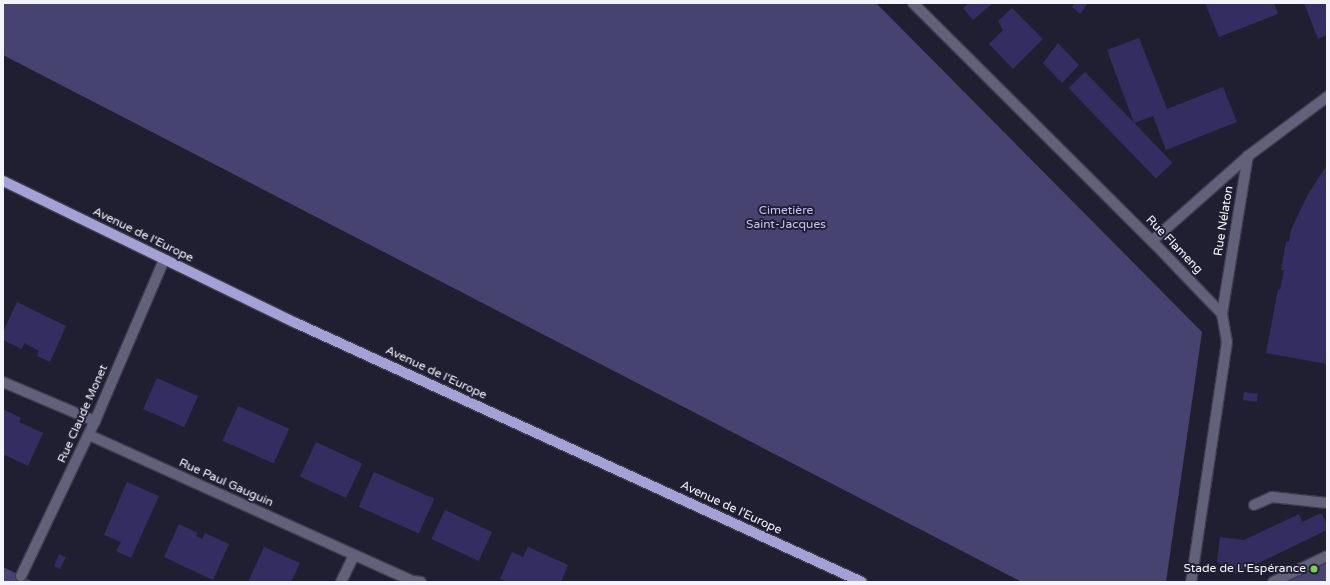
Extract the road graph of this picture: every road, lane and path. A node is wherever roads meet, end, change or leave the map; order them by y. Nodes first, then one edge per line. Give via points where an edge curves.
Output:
1 (914, 3) edge
2 (1327, 97) edge
3 (1248, 156) junction
4 (3, 180) edge
5 (1152, 240) junction
6 (164, 260) junction
7 (1222, 314) junction
8 (3, 382) edge
9 (95, 421) junction
10 (89, 435) junction
11 (1327, 503) edge
12 (1254, 505) dead end
13 (354, 555) junction
14 (1327, 556) edge
15 (21, 576) dead end
16 (341, 582) edge
17 (415, 582) edge
18 (862, 582) edge
19 (1191, 582) edge
20 (1273, 582) edge

1 - 5 street, Rue Flameng
2 - 3 street, Rue Nélaton
3 - 5 street, Rue Nélaton
3 - 7 street, Rue Nélaton
4 - 6 main road, Avenue de l'Europe
5 - 7 street, Rue Flameng
6 - 9 street, Rue Claude Monet
6 - 18 main road, Avenue de l'Europe
7 - 19 street via 1228,342
8 - 9 street
9 - 10 street, Rue Claude Monet
10 - 13 street, Rue Paul Gauguin
10 - 15 street, Rue Claude Monet
11 - 12 street via 1272,497
13 - 16 street
13 - 17 street, Rue Paul Gauguin
14 - 20 street

